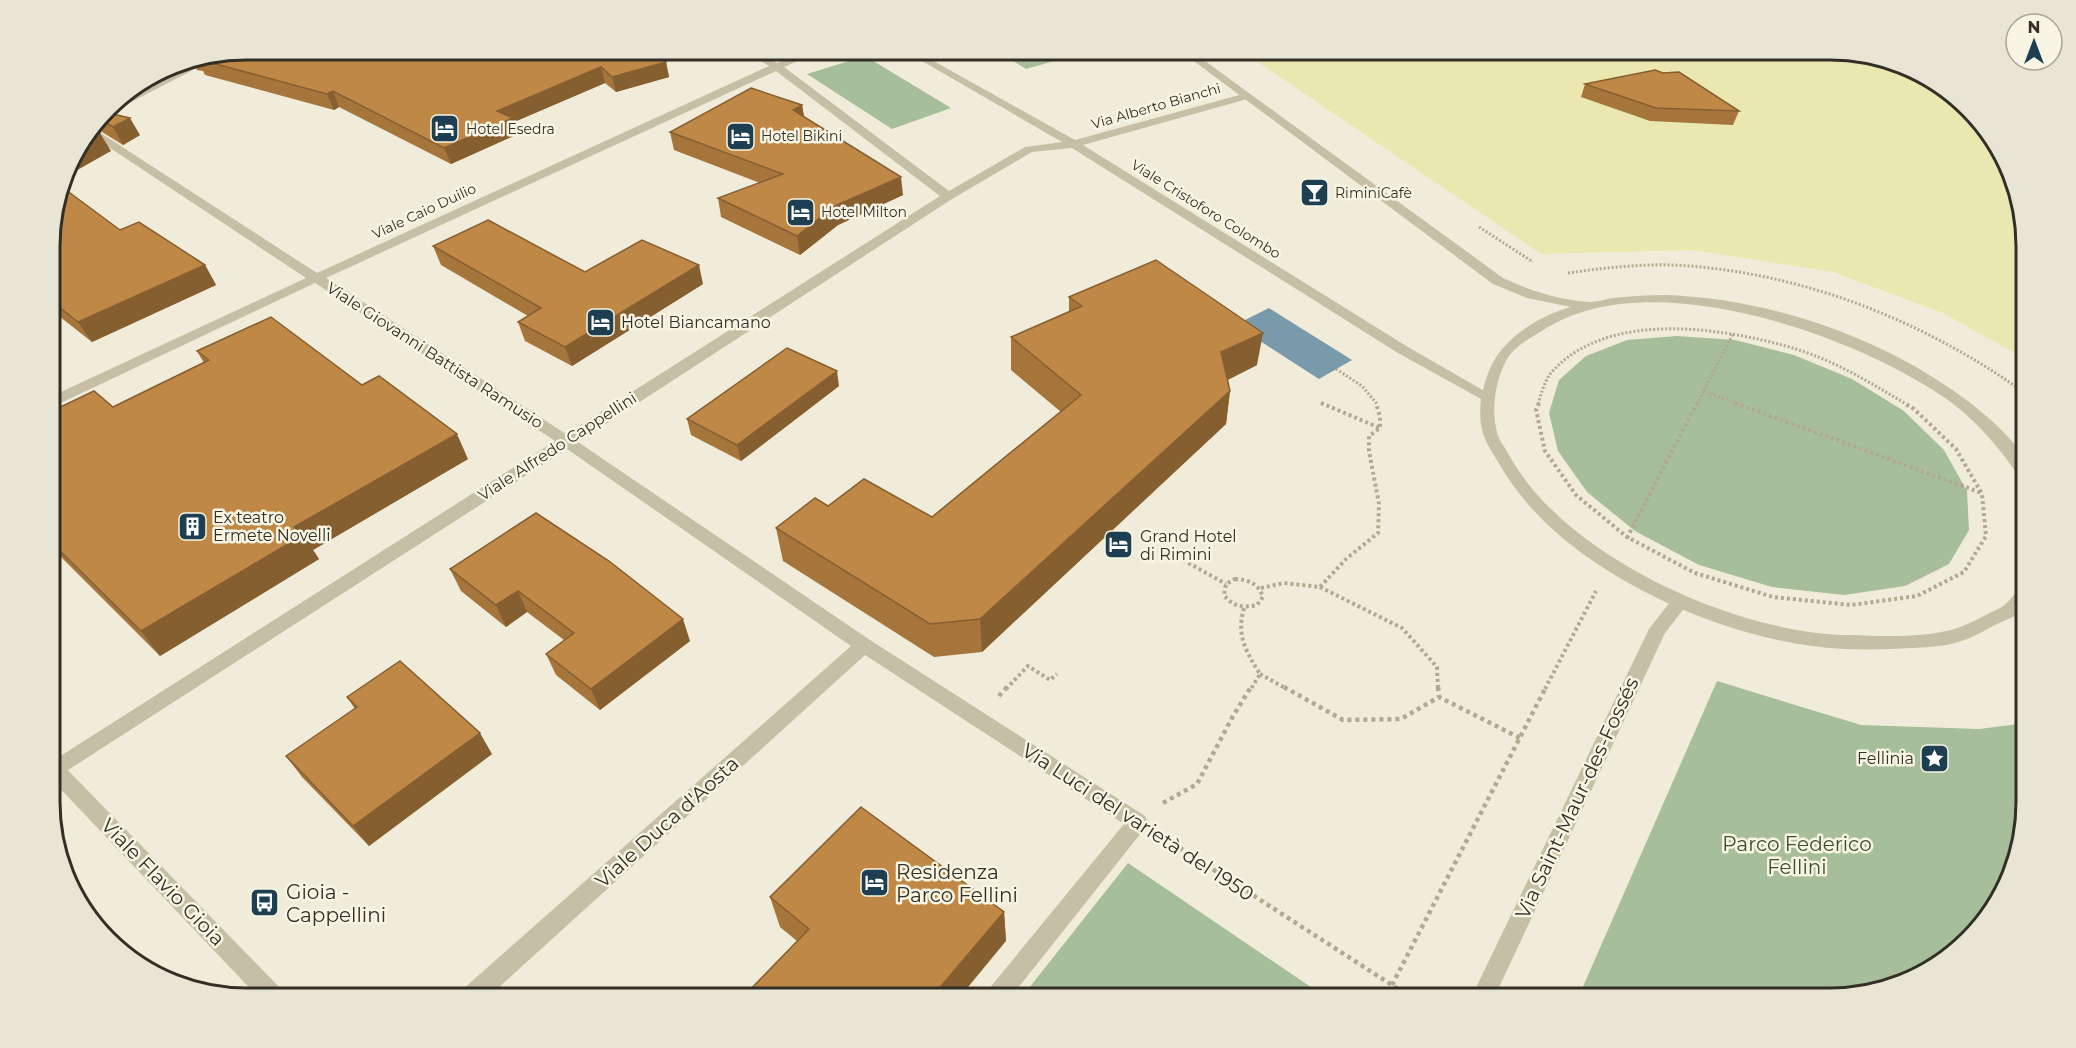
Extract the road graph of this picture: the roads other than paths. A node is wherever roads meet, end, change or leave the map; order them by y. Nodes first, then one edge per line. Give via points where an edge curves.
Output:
1 (765, 60) edge
2 (787, 60) edge
3 (926, 60) edge
4 (1198, 60) edge
5 (774, 65) junction
6 (190, 69) edge
7 (137, 95) edge
8 (1247, 96) junction
9 (97, 135) edge
10 (1074, 144) junction
11 (948, 196) junction
12 (316, 278) junction
13 (1592, 305) junction
14 (1486, 396) junction
15 (60, 398) edge
16 (566, 441) junction
17 (2016, 457) edge
18 (1680, 602) junction
19 (2016, 605) edge
20 (864, 645) junction
21 (60, 766) edge
22 (60, 777) edge
23 (263, 988) edge
24 (481, 988) edge
25 (1004, 988) edge
26 (1487, 988) edge

1 - 5 street
2 - 5 street, Viale Caio Duilio
3 - 10 street, Viale Cristoforo Colombo
4 - 8 street
5 - 11 street
5 - 12 street, Viale Caio Duilio
6 - 7 street
8 - 10 street, Via Alberto Bianchi
8 - 13 street via 1498,281 1541,299
9 - 12 street, Viale Giovanni Battista Ramusio
10 - 11 street, Viale Alfredo Cappellini via 1029,149
10 - 14 street, Viale Cristoforo Colombo via 1403,350
11 - 16 street, Viale Alfredo Cappellini
12 - 15 street, Viale Caio Duilio
12 - 16 street, Viale Giovanni Battista Ramusio
13 - 14 street via 1539,324 1502,355
13 - 17 street via 1657,299 1730,305 1807,324 1885,355 1956,398
14 - 18 street via 1491,436 1513,479 1553,523 1610,566
16 - 20 street, Viale Giovanni Battista Ramusio
16 - 21 street, Viale Alfredo Cappellini
18 - 19 street via 1775,633 1871,645 1954,636
18 - 26 street, Via Saint-Maur-des-Fossés via 1658,629
20 - 24 street, Viale Duca d'Aosta
20 - 25 street, Via Luci del varietà del 1950 via 1138,822
22 - 23 street, Viale Flavio Gioia

